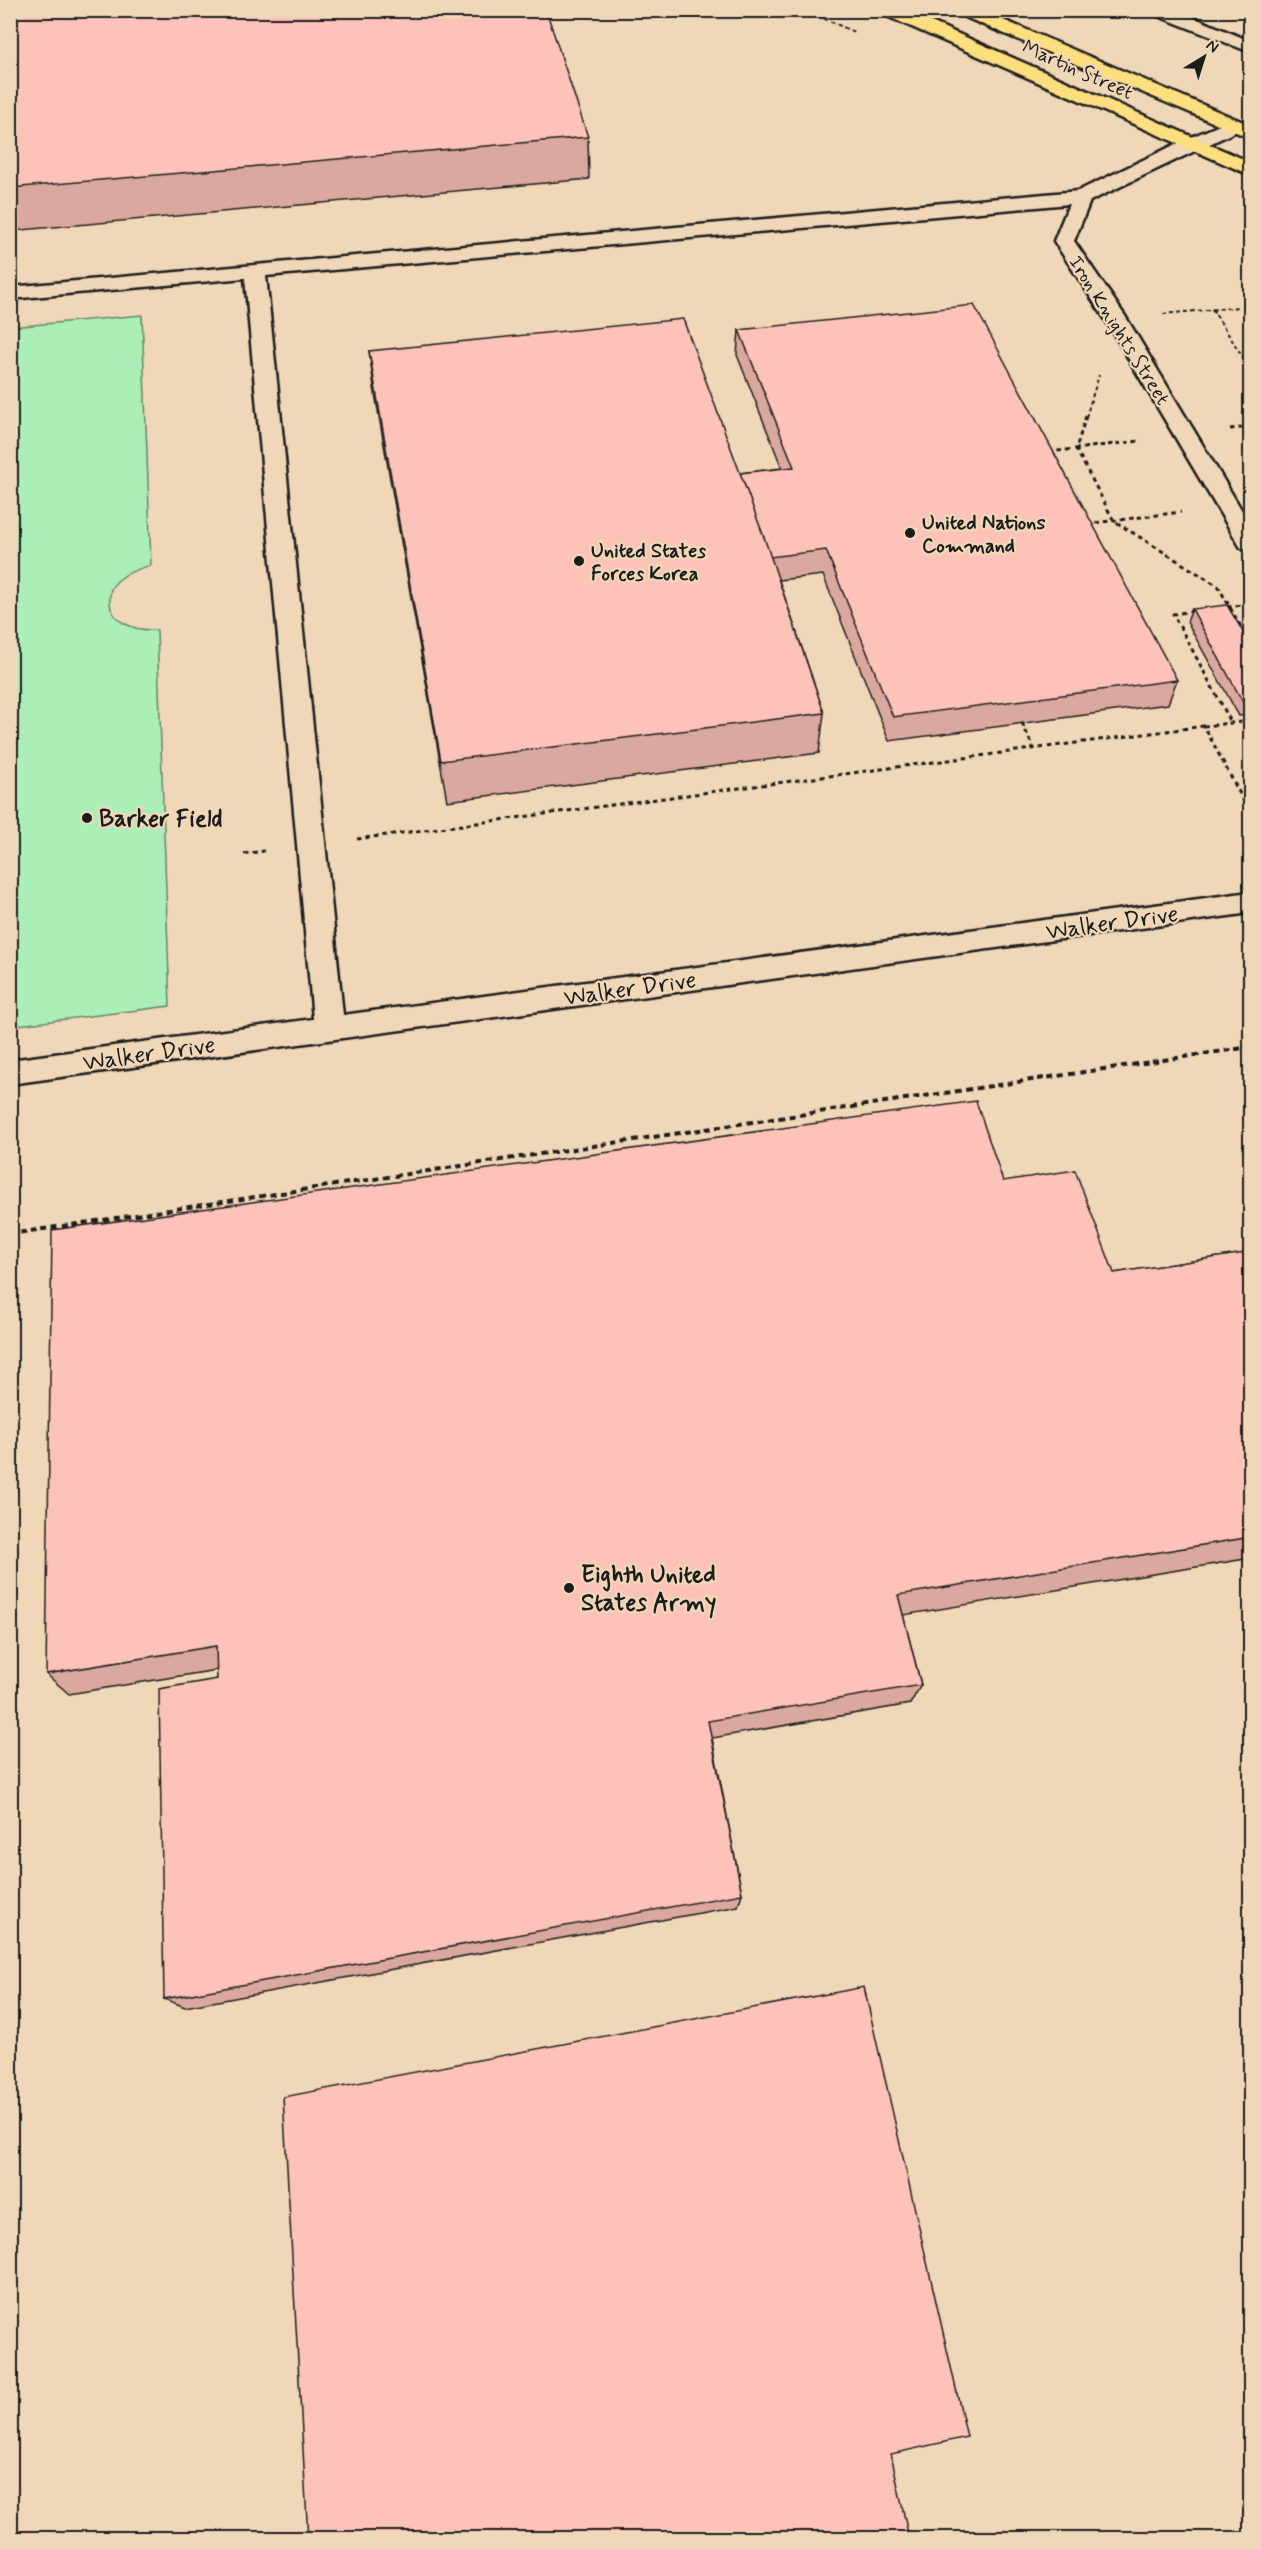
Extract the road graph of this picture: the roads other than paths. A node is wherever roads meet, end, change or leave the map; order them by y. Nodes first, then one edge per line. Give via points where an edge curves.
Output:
1 (888, 10) edge
2 (964, 10) edge
3 (1159, 10) edge
4 (1251, 47) edge
5 (1243, 129) edge
6 (1192, 143) junction
7 (1251, 169) edge
8 (1082, 197) junction
9 (255, 271) junction
10 (10, 293) edge
11 (1251, 543) edge
12 (1251, 903) edge
13 (329, 1029) junction
14 (10, 1072) edge

1 - 6 main road, Martin Street
2 - 5 main road, Martin Street
3 - 4 street
5 - 6 street
6 - 7 main road, Martin Street
6 - 8 street
8 - 9 street
8 - 11 street, Iron Knights Street via 1064,241 1116,319
9 - 10 street
9 - 13 street
12 - 13 street, Walker Drive
13 - 14 street, Walker Drive

